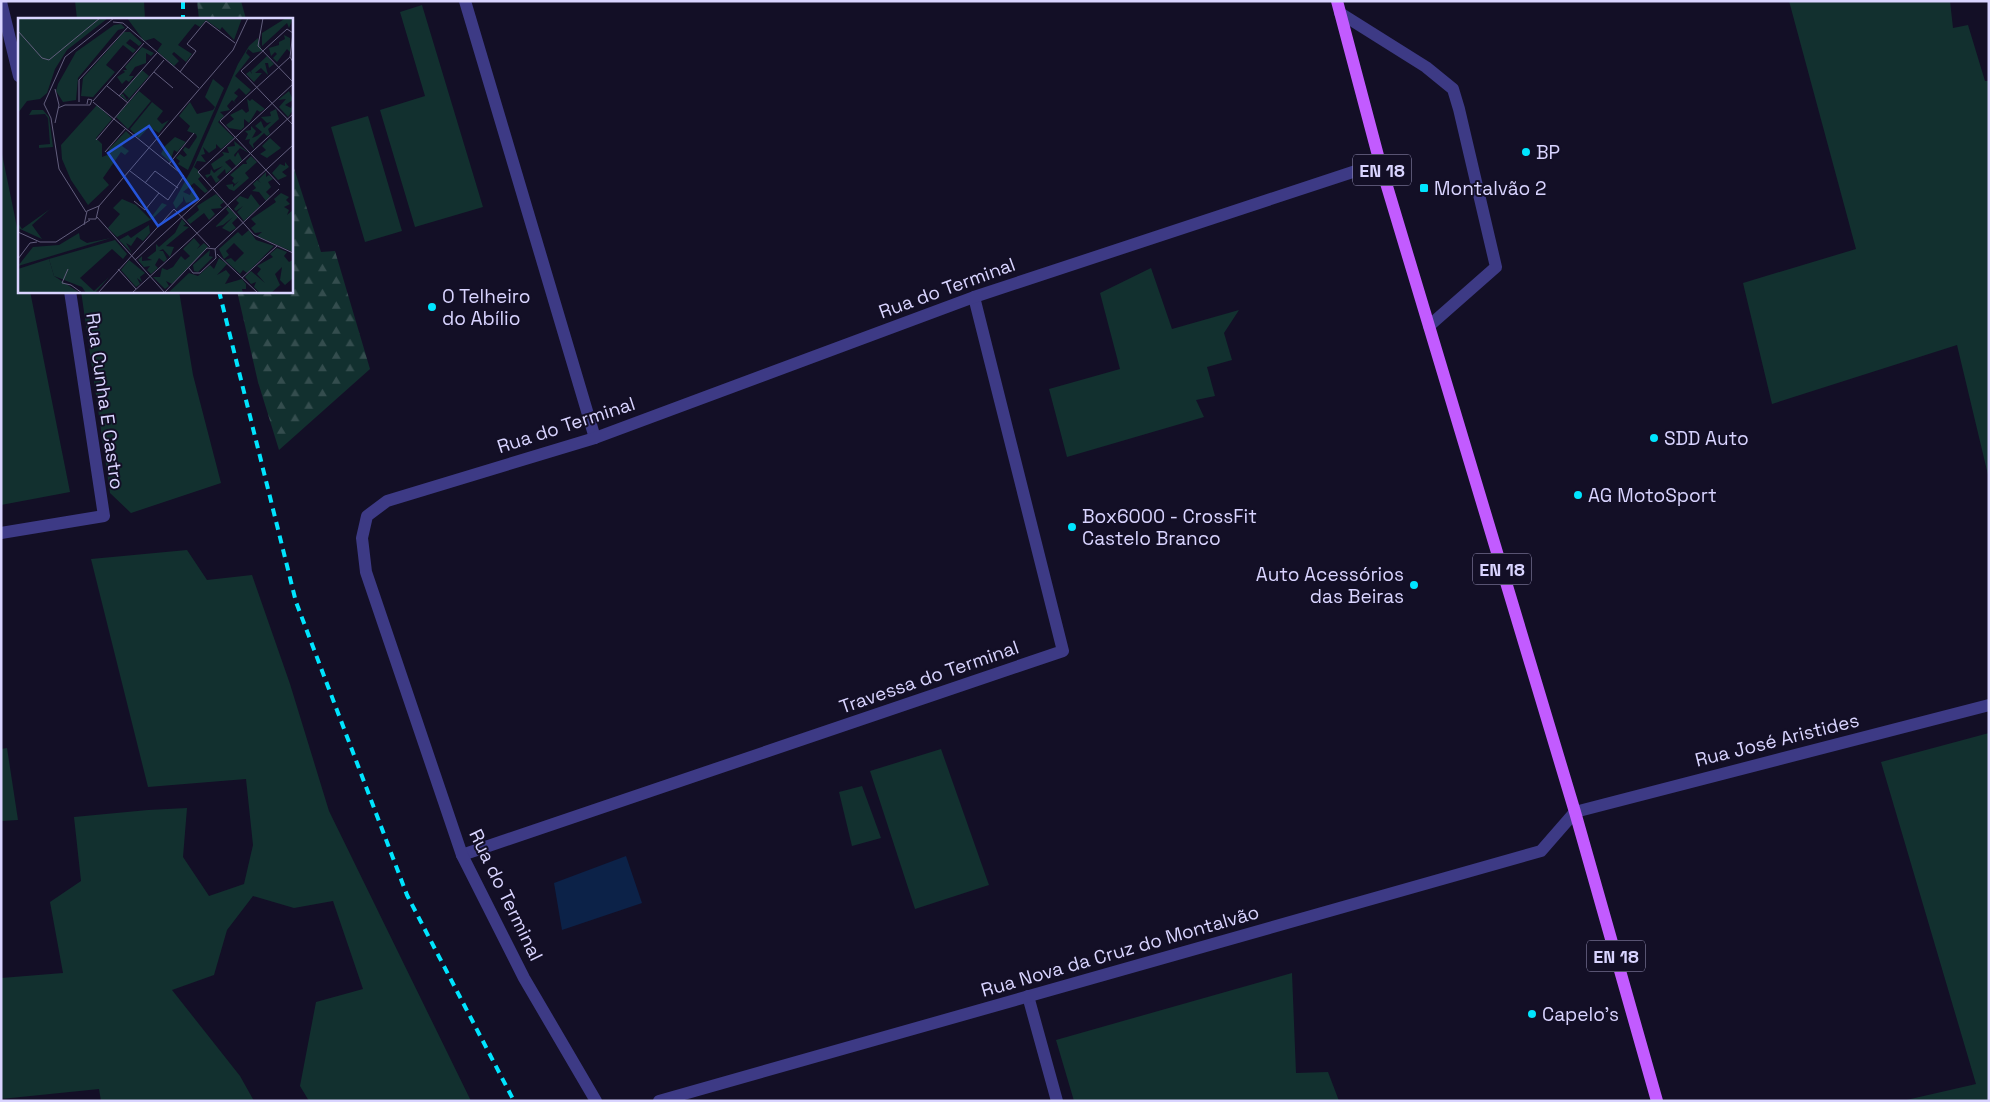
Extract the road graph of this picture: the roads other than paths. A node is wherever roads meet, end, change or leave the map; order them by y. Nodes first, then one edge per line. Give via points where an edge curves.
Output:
1 (465, 1) edge
2 (1, 2) edge
3 (1338, 7) edge
4 (18, 72) edge
5 (1380, 162) junction
6 (70, 292) edge
7 (974, 297) junction
8 (1429, 326) junction
9 (595, 438) junction
10 (1, 533) edge
11 (1989, 706) edge
12 (1575, 812) junction
13 (462, 855) junction
14 (1028, 996) junction
15 (596, 1101) edge
16 (659, 1101) edge
17 (1057, 1101) edge
18 (1657, 1101) edge

1 - 9 street
2 - 4 street
3 - 5 main road, EN 18
3 - 8 street via 1446,83 1453,89 1459,109 1496,267
5 - 7 street, Rua do Terminal
5 - 8 main road, EN 18
6 - 10 street, Rua Cunha E Castro via 104,516
7 - 9 street, Rua do Terminal
7 - 13 street, Travessa do Terminal via 1063,651
8 - 12 main road, EN 18
9 - 13 street, Rua do Terminal via 387,501 367,516 362,538 366,572
11 - 12 street, Rua José Aristides
12 - 14 street, Rua Nova da Cruz do Montalvão via 1541,851
12 - 18 main road, EN 18
13 - 15 street, Rua do Terminal via 524,978
14 - 16 street, Rua Nova da Cruz do Montalvão
14 - 17 street

